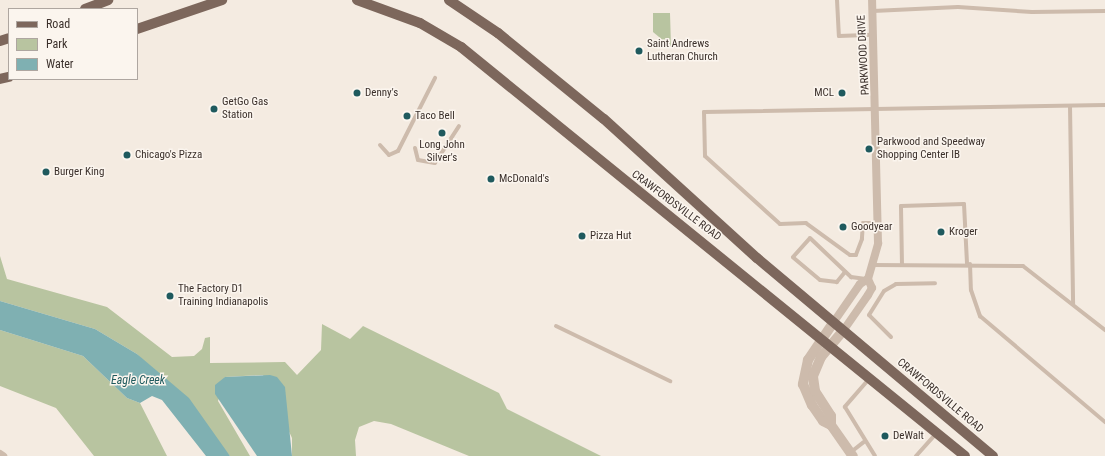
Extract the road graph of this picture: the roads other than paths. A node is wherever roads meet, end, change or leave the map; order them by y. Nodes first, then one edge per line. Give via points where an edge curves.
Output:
1 (108, 0) edge
2 (222, 0) edge
3 (357, 0) edge
4 (449, 0) edge
5 (836, 0) edge
6 (872, 0) edge
7 (88, 8) edge
8 (873, 11) junction
9 (1105, 11) edge
10 (138, 30) edge
11 (874, 35) junction
12 (435, 78) dead end
13 (1105, 105) edge
14 (1070, 106) junction
15 (877, 109) junction
16 (459, 126) dead end
17 (380, 145) dead end
18 (416, 148) dead end
19 (880, 223) junction
20 (969, 264) junction
21 (873, 265) junction
22 (902, 265) junction
23 (845, 272) junction
24 (868, 279) junction
25 (936, 283) dead end
26 (1073, 304) junction
27 (833, 323) junction
28 (556, 326) dead end
29 (1105, 330) edge
30 (843, 331) junction
31 (891, 337) dead end
32 (823, 338) junction
33 (831, 345) junction
34 (870, 377) junction
35 (670, 380) dead end
36 (1105, 422) edge
37 (831, 424) junction
38 (937, 433) junction
39 (864, 442) junction
40 (0, 454) edge
41 (852, 454) edge
42 (3, 456) edge
43 (875, 456) edge
44 (916, 456) edge
45 (965, 456) edge
46 (993, 456) edge

1 - 7 main road
2 - 10 main road
3 - 32 main road, CRAWFORDSVILLE ROAD via 414,20 461,47 616,176
4 - 27 main road, CRAWFORDSVILLE ROAD via 498,33 620,132
5 - 11 lane via 839,36
6 - 8 street, PARKWOOD DRIVE
8 - 9 lane via 958,8 1032,12
8 - 11 street, PARKWOOD DRIVE
11 - 15 street, PARKWOOD DRIVE
12 - 17 lane via 398,151 389,155
13 - 14 lane
14 - 15 lane
14 - 26 lane
15 - 19 street, PARKWOOD DRIVE
15 - 19 lane via 704,112 704,120 705,156 780,224 806,223 850,255 856,255 862,239 863,223
16 - 18 lane via 439,161 423,163 416,156
19 - 21 street, PARKWOOD DRIVE
20 - 22 lane
20 - 22 lane via 964,204 901,206
20 - 26 lane via 1023,266
20 - 36 lane via 971,290 980,316
21 - 22 lane
21 - 24 street, PARKWOOD DRIVE
23 - 23 lane via 810,238 793,257 820,280 837,282
23 - 24 lane via 851,277
24 - 27 street via 860,284
24 - 30 street via 872,288
25 - 31 lane via 896,284 884,290 869,315
26 - 29 lane
27 - 30 main road, CRAWFORDSVILLE ROAD
27 - 32 street
28 - 35 lane
30 - 33 street
30 - 46 main road, CRAWFORDSVILLE ROAD
32 - 33 main road, CRAWFORDSVILLE ROAD
32 - 37 street via 806,364 803,384 812,406 823,421
33 - 34 main road, CRAWFORDSVILLE ROAD
33 - 37 street via 816,366 813,382 831,416
34 - 38 main road, CRAWFORDSVILLE ROAD
34 - 39 lane via 845,407
37 - 41 street
38 - 44 lane
38 - 45 main road, CRAWFORDSVILLE ROAD
39 - 41 lane
39 - 43 lane
40 - 42 street

